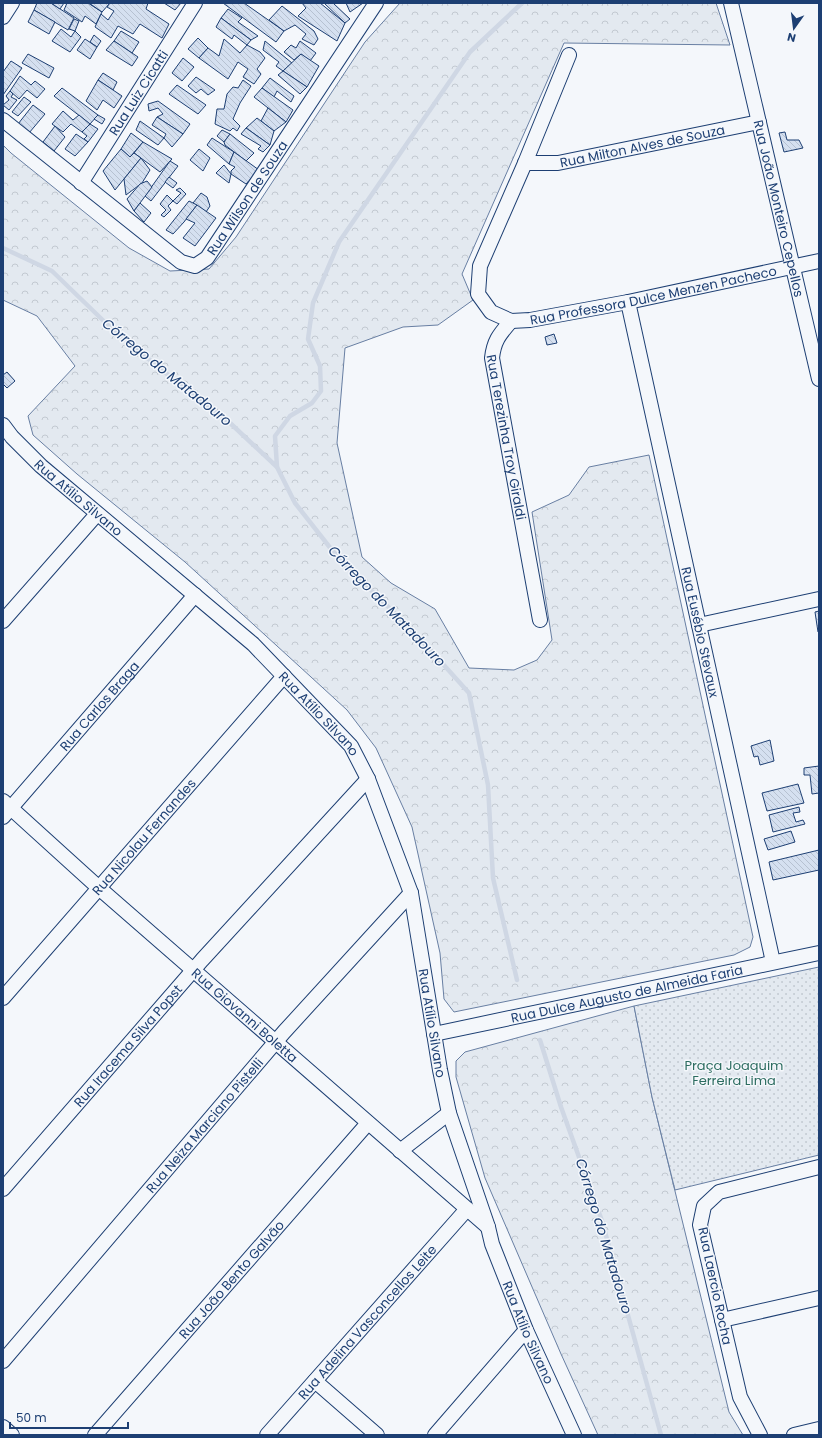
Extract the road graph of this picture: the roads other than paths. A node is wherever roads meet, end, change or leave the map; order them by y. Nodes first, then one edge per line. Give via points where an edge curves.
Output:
1 (12, 3) edge
2 (195, 3) edge
3 (376, 3) edge
4 (731, 3) edge
5 (3, 17) edge
6 (569, 55) dead end
7 (3, 120) edge
8 (759, 122) junction
9 (525, 163) junction
10 (81, 183) junction
11 (819, 261) edge
12 (793, 266) junction
13 (628, 302) junction
14 (511, 321) junction
15 (819, 379) edge
16 (3, 425) edge
17 (97, 514) junction
18 (195, 595) junction
19 (819, 599) edge
20 (540, 620) dead end
21 (3, 621) edge
22 (699, 625) junction
23 (284, 676) junction
24 (368, 779) junction
25 (6, 808) edge
26 (99, 888) junction
27 (411, 893) junction
28 (819, 953) edge
29 (774, 962) junction
30 (194, 970) junction
31 (3, 998) edge
32 (434, 1034) junction
33 (276, 1042) junction
34 (449, 1114) junction
35 (368, 1123) junction
36 (400, 1151) junction
37 (819, 1167) edge
38 (3, 1189) edge
39 (467, 1209) junction
40 (488, 1227) junction
41 (819, 1298) edge
42 (722, 1320) junction
43 (526, 1330) junction
44 (3, 1361) edge
45 (315, 1381) junction
46 (3, 1428) edge
47 (819, 1429) edge
48 (12, 1435) edge
49 (95, 1435) edge
50 (267, 1435) edge
51 (377, 1435) edge
52 (435, 1435) edge
53 (574, 1435) edge
54 (760, 1435) edge
55 (794, 1435) edge

1 - 5 street
2 - 10 street, Rua Luiz Cicatti
3 - 10 street, Rua Wilson de Souza via 207,258 195,266 181,262
4 - 8 street, Rua João Monteiro Cepellos
6 - 9 street
7 - 10 street, Rua Wilson de Souza
8 - 9 street, Rua Milton Alves de Souza via 558,163
8 - 12 street, Rua João Monteiro Cepellos
9 - 14 street via 480,266 478,294 491,312
11 - 12 street, Rua Professora Dulce Menzen Pacheco
12 - 13 street, Rua Professora Dulce Menzen Pacheco
12 - 15 street, Rua João Monteiro Cepellos
13 - 14 street, Rua Professora Dulce Menzen Pacheco via 530,320
13 - 22 street, Rua Eusébio Stevaux
14 - 20 street, Rua Terezinha Troy Giraldi via 498,336 493,346 492,358
16 - 17 street, Rua Atílio Silvano via 41,466
17 - 18 street, Rua Atílio Silvano
17 - 21 street
18 - 23 street, Rua Atílio Silvano via 253,644
18 - 25 street, Rua Carlos Braga
19 - 22 street
22 - 29 street, Rua Eusébio Stevaux
23 - 24 street, Rua Atílio Silvano via 351,746
23 - 26 street, Rua Nicolau Fernandes
24 - 27 street, Rua Atílio Silvano
24 - 30 street, Rua Iracema Silva Popst
25 - 26 street, Rua Giovanni Boletta
26 - 30 street, Rua Giovanni Boletta
26 - 31 street, Rua Nicolau Fernandes
27 - 32 street, Rua Atílio Silvano
27 - 33 street, Rua Neiza Marciano Pistelli
28 - 29 street, Rua Dulce Augusto de Almeida Faria
29 - 32 street, Rua Dulce Augusto de Almeida Faria
30 - 33 street, Rua Giovanni Boletta
30 - 38 street, Rua Iracema Silva Popst
32 - 34 street, Rua Atílio Silvano
33 - 35 street, Rua Giovanni Boletta
33 - 44 street, Rua Neiza Marciano Pistelli
34 - 36 street
34 - 40 street, Rua Atílio Silvano
35 - 36 street, Rua Giovanni Boletta
35 - 49 street, Rua João Bento Galvão
36 - 39 street, Rua Giovanni Boletta
37 - 42 street, Rua Laercio Rocha via 719,1192 704,1206 700,1225
39 - 40 street, Rua Giovanni Boletta
39 - 45 street, Rua Adelina Vasconcellos Leite
40 - 43 street, Rua Atílio Silvano via 492,1244
41 - 42 street
42 - 54 street, Rua Laercio Rocha via 740,1398
43 - 52 street
43 - 53 street, Rua Atílio Silvano
45 - 50 street, Rua Adelina Vasconcellos Leite
45 - 51 street
46 - 48 street
47 - 55 street

